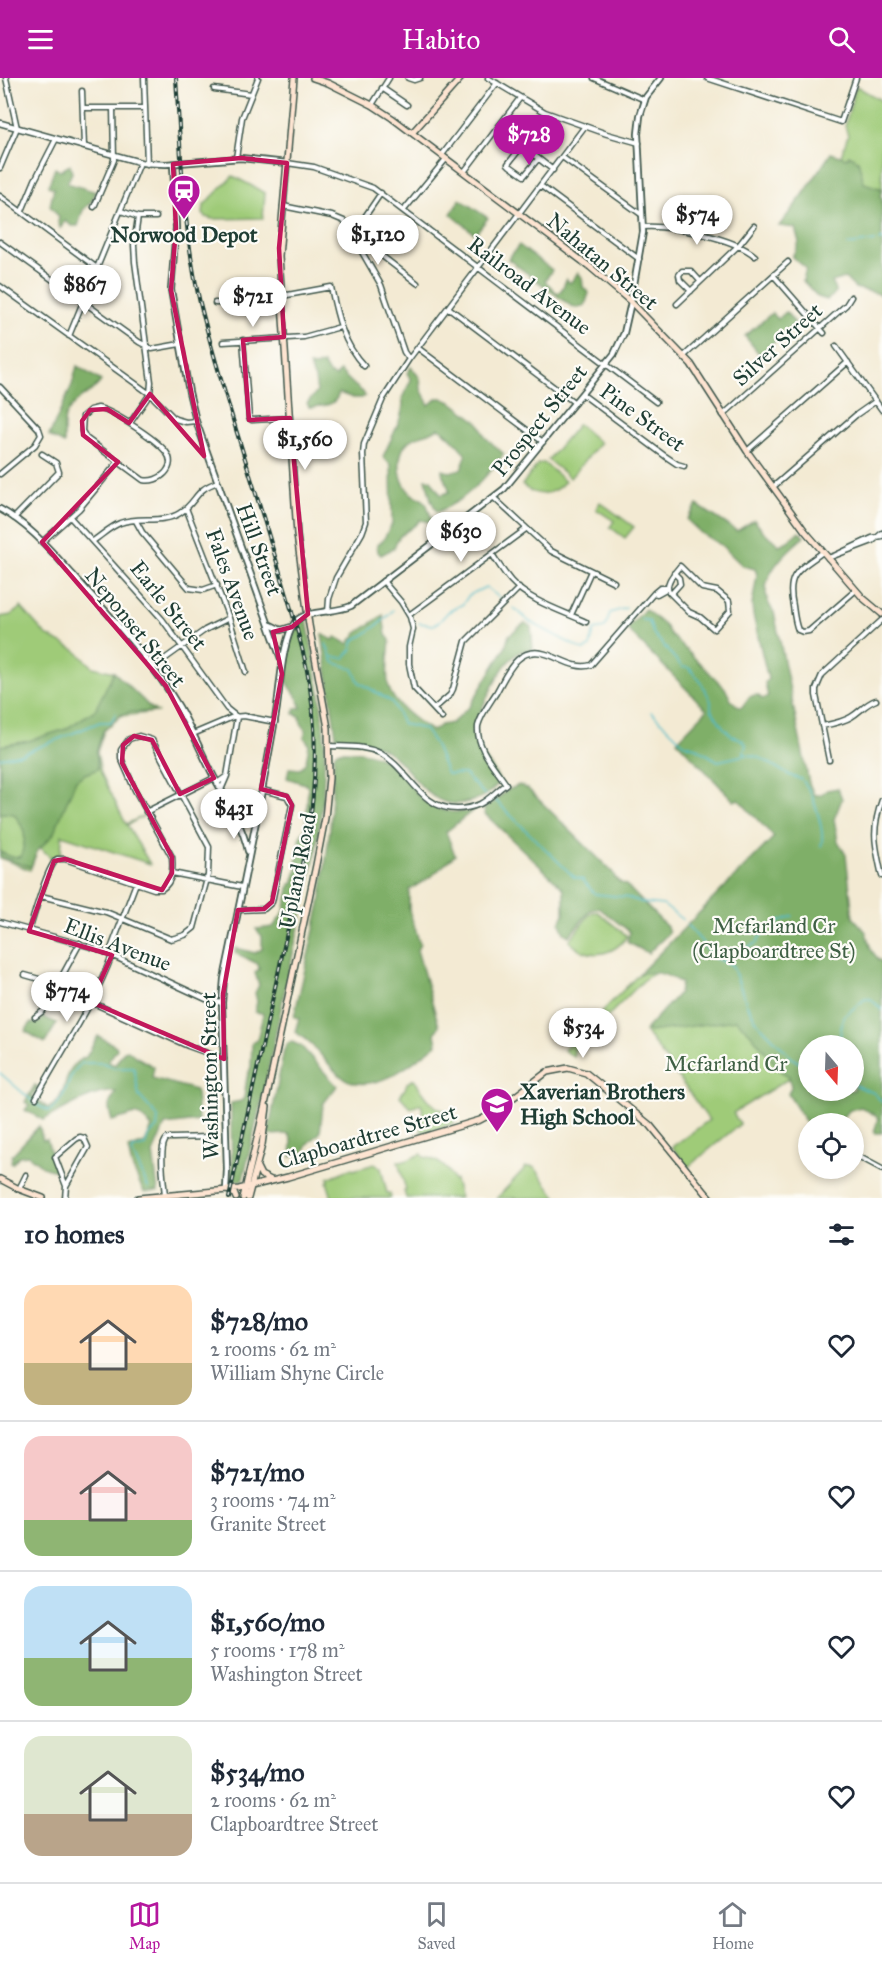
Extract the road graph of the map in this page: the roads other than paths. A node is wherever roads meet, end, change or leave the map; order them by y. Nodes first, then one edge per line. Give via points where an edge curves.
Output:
1 (6, 78) edge
2 (144, 78) edge
3 (258, 78) edge
4 (294, 78) edge
5 (313, 78) edge
6 (389, 78) edge
7 (408, 78) edge
8 (420, 78) edge
9 (461, 78) edge
10 (488, 78) edge
11 (594, 78) edge
12 (661, 78) edge
13 (707, 78) edge
14 (856, 78) edge
15 (497, 83) junction
16 (382, 88) junction
17 (214, 89) dead end
18 (82, 91) dead end
19 (251, 94) junction
20 (520, 98) junction
21 (645, 100) junction
22 (372, 105) junction
23 (407, 105) dead end
24 (83, 108) junction
25 (113, 108) junction
26 (145, 108) junction
27 (0, 123) edge
28 (585, 126) junction
29 (17, 128) junction
30 (412, 133) junction
31 (56, 139) junction
32 (639, 143) junction
33 (84, 147) junction
34 (115, 156) junction
35 (444, 157) junction
36 (562, 157) junction
37 (236, 158) junction
38 (538, 159) junction
39 (140, 162) junction
40 (287, 163) junction
41 (147, 164) junction
42 (173, 164) junction
43 (0, 168) edge
44 (552, 170) junction
45 (464, 172) junction
46 (541, 186) junction
47 (381, 193) junction
48 (0, 196) edge
49 (283, 206) junction
50 (94, 207) dead end
51 (404, 210) junction
52 (21, 211) junction
53 (121, 211) junction
54 (520, 214) junction
55 (642, 215) junction
56 (138, 217) junction
57 (156, 217) dead end
58 (754, 226) dead end
59 (643, 227) junction
60 (351, 232) junction
61 (0, 242) edge
62 (738, 245) junction
63 (755, 256) dead end
64 (639, 259) junction
65 (788, 262) dead end
66 (97, 268) junction
67 (479, 268) junction
68 (774, 276) junction
69 (700, 281) junction
70 (417, 283) dead end
71 (0, 286) edge
72 (691, 291) junction
73 (282, 296) junction
74 (850, 297) dead end
75 (84, 302) junction
76 (632, 302) junction
77 (215, 303) dead end
78 (677, 304) dead end
79 (282, 305) junction
80 (449, 308) junction
81 (340, 327) junction
82 (820, 328) junction
83 (825, 333) dead end
84 (69, 336) junction
85 (284, 337) junction
86 (243, 340) junction
87 (223, 342) dead end
88 (180, 344) junction
89 (146, 346) junction
90 (836, 346) dead end
91 (418, 348) junction
92 (684, 356) junction
93 (409, 359) junction
94 (848, 362) junction
95 (606, 364) junction
96 (364, 366) dead end
97 (0, 387) edge
98 (150, 394) junction
99 (582, 394) junction
100 (876, 401) junction
101 (656, 402) dead end
102 (576, 403) junction
103 (882, 410) edge
104 (723, 415) junction
105 (290, 417) junction
106 (196, 421) junction
107 (130, 423) junction
108 (543, 442) junction
109 (747, 451) junction
110 (42, 454) dead end
111 (118, 462) junction
112 (684, 466) dead end
113 (0, 474) edge
114 (218, 482) junction
115 (773, 487) junction
116 (494, 498) junction
117 (186, 508) junction
118 (0, 509) edge
119 (70, 517) junction
120 (14, 518) junction
121 (136, 521) junction
122 (526, 529) junction
123 (882, 535) edge
124 (93, 541) junction
125 (42, 542) junction
126 (823, 552) junction
127 (492, 554) junction
128 (828, 558) junction
129 (591, 571) junction
130 (674, 573) junction
131 (383, 582) junction
132 (614, 582) dead end
133 (217, 585) junction
134 (519, 588) junction
135 (667, 588) junction
136 (856, 590) junction
137 (671, 594) junction
138 (328, 612) junction
139 (308, 614) junction
140 (882, 614) edge
141 (409, 615) junction
142 (570, 615) junction
143 (229, 618) junction
144 (882, 620) edge
145 (586, 622) dead end
146 (269, 623) junction
147 (292, 627) junction
148 (275, 640) junction
149 (287, 641) junction
150 (182, 645) junction
151 (282, 662) junction
152 (152, 668) junction
153 (246, 672) dead end
154 (876, 700) dead end
155 (434, 709) junction
156 (237, 717) junction
157 (442, 718) dead end
158 (275, 722) junction
159 (822, 726) junction
160 (193, 734) junction
161 (329, 746) junction
162 (829, 760) dead end
163 (227, 776) junction
164 (216, 780) junction
165 (261, 789) junction
166 (221, 790) junction
167 (180, 794) junction
168 (882, 800) edge
169 (146, 812) junction
170 (237, 819) junction
171 (253, 832) junction
172 (244, 833) junction
173 (249, 854) junction
174 (172, 873) junction
175 (882, 876) edge
176 (206, 881) junction
177 (135, 883) junction
178 (242, 887) junction
179 (40, 896) junction
180 (238, 910) junction
181 (122, 918) junction
182 (0, 922) edge
183 (29, 931) junction
184 (80, 943) junction
185 (111, 954) junction
186 (25, 975) dead end
187 (57, 984) junction
188 (91, 1002) junction
189 (222, 1003) junction
190 (35, 1017) dead end
191 (224, 1059) junction
192 (267, 1096) junction
193 (36, 1098) dead end
194 (208, 1137) dead end
195 (864, 1159) edge
196 (257, 1165) junction
197 (882, 1169) edge
198 (26, 1175) dead end
199 (0, 1179) edge
200 (273, 1180) junction
201 (66, 1186) junction
202 (248, 1187) junction
203 (19, 1190) junction
204 (226, 1190) junction
205 (165, 1195) junction
206 (43, 1198) edge
207 (65, 1198) edge
208 (138, 1198) edge
209 (236, 1198) edge
210 (243, 1198) edge
211 (248, 1198) edge
212 (710, 1198) edge

1 - 29 street
2 - 26 street
3 - 19 street
4 - 40 main road
5 - 22 main road, Nahatan Street
6 - 16 street
7 - 8 street
9 - 30 main road
10 - 15 street
11 - 21 street
12 - 21 street, Prospect Street
13 - 14 street via 841,122
15 - 20 street
15 - 35 street
16 - 22 street
16 - 23 street
17 - 19 street
18 - 24 street
19 - 37 street via 242,118
20 - 28 street
20 - 45 street
21 - 32 street, Prospect Street
22 - 30 main road, Nahatan Street
24 - 25 street
24 - 33 street
25 - 26 street
25 - 34 street
26 - 41 street
27 - 29 street, Railroad Avenue
28 - 32 street
28 - 36 street
29 - 31 street, Railroad Avenue
29 - 43 street
30 - 35 main road, Nahatan Street
31 - 33 street, Railroad Avenue
31 - 52 street
32 - 55 street, Prospect Street
33 - 34 street, Railroad Avenue
34 - 39 street, Railroad Avenue
34 - 50 street
35 - 45 main road, Nahatan Street
35 - 51 street
36 - 44 street
36 - 55 street
37 - 40 street, Railroad Avenue
37 - 42 street, Railroad Avenue
38 - 38 street via 521,145 508,164 524,176
38 - 44 street
39 - 41 street, Railroad Avenue
39 - 53 street
40 - 47 street, Railroad Avenue via 312,166
40 - 49 main road
41 - 42 street, Railroad Avenue
42 - 88 street, Hill Street via 176,228 170,286
44 - 46 street
45 - 54 main road, Nahatan Street
46 - 54 street
46 - 64 street
47 - 51 street, Railroad Avenue
47 - 60 street
48 - 52 street
49 - 60 street via 341,219
49 - 73 main road via 279,248
51 - 67 street, Railroad Avenue
52 - 66 street
53 - 56 street
53 - 66 street
54 - 67 street
54 - 76 main road, Nahatan Street
55 - 59 street, Prospect Street
56 - 57 street
56 - 89 street via 134,245
58 - 62 street
59 - 62 street via 677,229
59 - 64 street, Prospect Street
60 - 70 street
60 - 93 street via 381,285
61 - 75 street
62 - 63 street
62 - 69 street
64 - 76 street, Prospect Street
65 - 68 street
66 - 75 street
67 - 80 street
67 - 95 street, Railroad Avenue
68 - 82 street
68 - 92 street
69 - 72 street
69 - 72 street via 690,271 682,271 680,279
71 - 84 street
72 - 78 street
73 - 79 main road
73 - 81 street via 331,287
74 - 82 street, Silver Street
75 - 84 street
75 - 89 street
76 - 92 main road, Nahatan Street
76 - 95 street, Prospect Street via 624,333
77 - 79 street
79 - 85 main road
80 - 91 street
80 - 102 street
81 - 85 street via 309,336
81 - 96 street via 355,358
82 - 83 street
82 - 104 street, Silver Street
84 - 98 street
85 - 86 street
85 - 105 main road
86 - 87 street
86 - 105 street via 250,420
88 - 89 street via 152,349
88 - 106 street, Hill Street
89 - 98 street
90 - 94 street
91 - 93 street
91 - 108 street
92 - 104 main road, Nahatan Street
93 - 138 street via 383,399 364,444 366,522 338,573
94 - 100 street
94 - 109 street
95 - 99 street, Prospect Street
95 - 101 street, Railroad Avenue
97 - 113 street via 41,435 35,445
98 - 106 street via 178,421
98 - 107 street
99 - 102 street, Prospect Street
99 - 112 street, Pine Street via 663,455
100 - 103 street
100 - 115 street
102 - 108 street, Prospect Street
104 - 109 main road, Nahatan Street
105 - 139 main road via 297,535
106 - 114 street, Hill Street
107 - 111 street via 106,409 90,410 83,416 82,431 86,438
107 - 111 street via 166,451 169,467 162,477 148,481
108 - 116 street, Prospect Street
109 - 115 main road, Nahatan Street
110 - 120 street via 56,463 59,472
111 - 119 street
114 - 117 street via 200,490
114 - 146 street, Hill Street
115 - 126 main road, Nahatan Street
116 - 122 street
116 - 131 street, Prospect Street
117 - 121 street via 172,517
117 - 133 street, Fales Avenue
118 - 120 street, Neponset Street
119 - 124 street, Earle Street
119 - 125 street
120 - 125 street, Neponset Street
121 - 124 street via 119,524
121 - 133 street via 189,588 203,590
122 - 127 street
122 - 129 street via 551,551
123 - 128 street
124 - 150 street, Earle Street
125 - 152 street, Neponset Street via 111,616
126 - 128 main road, Nahatan Street
126 - 136 street via 791,579 798,630 809,631
127 - 134 street
127 - 141 street
128 - 136 main road, Nahatan Street
129 - 132 street
129 - 142 street
130 - 135 street
130 - 137 street via 680,584
130 - 137 street via 680,566 702,588 722,594 730,603 730,611 714,629
131 - 138 street, Prospect Street via 351,606
131 - 141 street
133 - 143 street, Fales Avenue
134 - 142 street
134 - 155 street via 466,641 453,689
135 - 137 street
135 - 161 street via 654,593 592,665 580,666 534,652 510,667 477,730 481,746 506,784 477,805 456,809 438,805 382,754 360,747
136 - 140 main road, Nahatan Street
138 - 139 street, Prospect Street
139 - 147 street via 297,619
139 - 161 main road, Upland Road
141 - 155 street via 412,682
142 - 145 street
143 - 150 street
143 - 153 street, Fales Avenue
144 - 159 street via 822,675 816,689
146 - 147 street via 279,629
146 - 148 street, Hill Street
147 - 149 street, Washington Street
148 - 149 street
148 - 151 street, Hill Street
149 - 151 street, Washington Street
150 - 152 street
150 - 156 street, Earle Street via 227,709
151 - 158 street, Washington Street
152 - 160 street, Neponset Street
154 - 159 street via 851,717
155 - 157 street
156 - 158 street
156 - 160 street
156 - 163 street
158 - 165 street, Washington Street
159 - 162 street
160 - 164 street, Neponset Street
161 - 192 main road, Upland Road via 320,845
163 - 164 street
163 - 166 street
164 - 166 street, Neponset Street
164 - 167 street
165 - 171 street, Washington Street
165 - 180 street via 287,796 292,805 272,902 259,910
166 - 170 street, Neponset Street
167 - 169 street
167 - 169 street via 152,740 139,736 129,739 121,750 121,758
167 - 176 street via 209,847
168 - 175 street via 874,826
169 - 174 street via 172,857
170 - 171 street, Neponset Street
170 - 172 street, Neponset Street
171 - 172 street
171 - 173 street, Washington Street
172 - 173 street, Neponset Street
173 - 178 street, Washington Street
174 - 176 street
174 - 177 street via 162,889
176 - 178 street
176 - 181 street via 194,928 180,938 164,937
177 - 179 street via 61,858 54,861
177 - 181 street
178 - 180 street, Washington Street
179 - 181 street
179 - 183 street
180 - 189 street, Washington Street
181 - 185 street
182 - 183 street, Ellis Avenue
183 - 184 street, Ellis Avenue
184 - 185 street, Ellis Avenue
184 - 187 street
185 - 188 street
185 - 189 street, Ellis Avenue
186 - 187 street
187 - 190 street via 43,1011
188 - 191 street
188 - 193 street
189 - 191 street, Washington Street
191 - 204 street, Washington Street
192 - 196 main road, Upland Road
192 - 202 main road, Upland Road
194 - 205 street via 173,1137 165,1141
195 - 197 street
196 - 200 main road via 261,1175
196 - 202 main road, Upland Road
198 - 203 street
199 - 203 main road
200 - 202 main road, Clapboardtree Street
200 - 212 main road, Clapboardtree Street via 478,1120 495,1112 540,1075 569,1068 586,1073 650,1125
201 - 201 street via 88,1147 84,1138 76,1139 55,1157
201 - 207 street
202 - 204 main road, Clapboardtree Street
202 - 210 main road
202 - 211 main road
203 - 206 main road
204 - 205 main road, Clapboardtree Street
204 - 209 main road
205 - 208 main road, Clapboardtree Street

